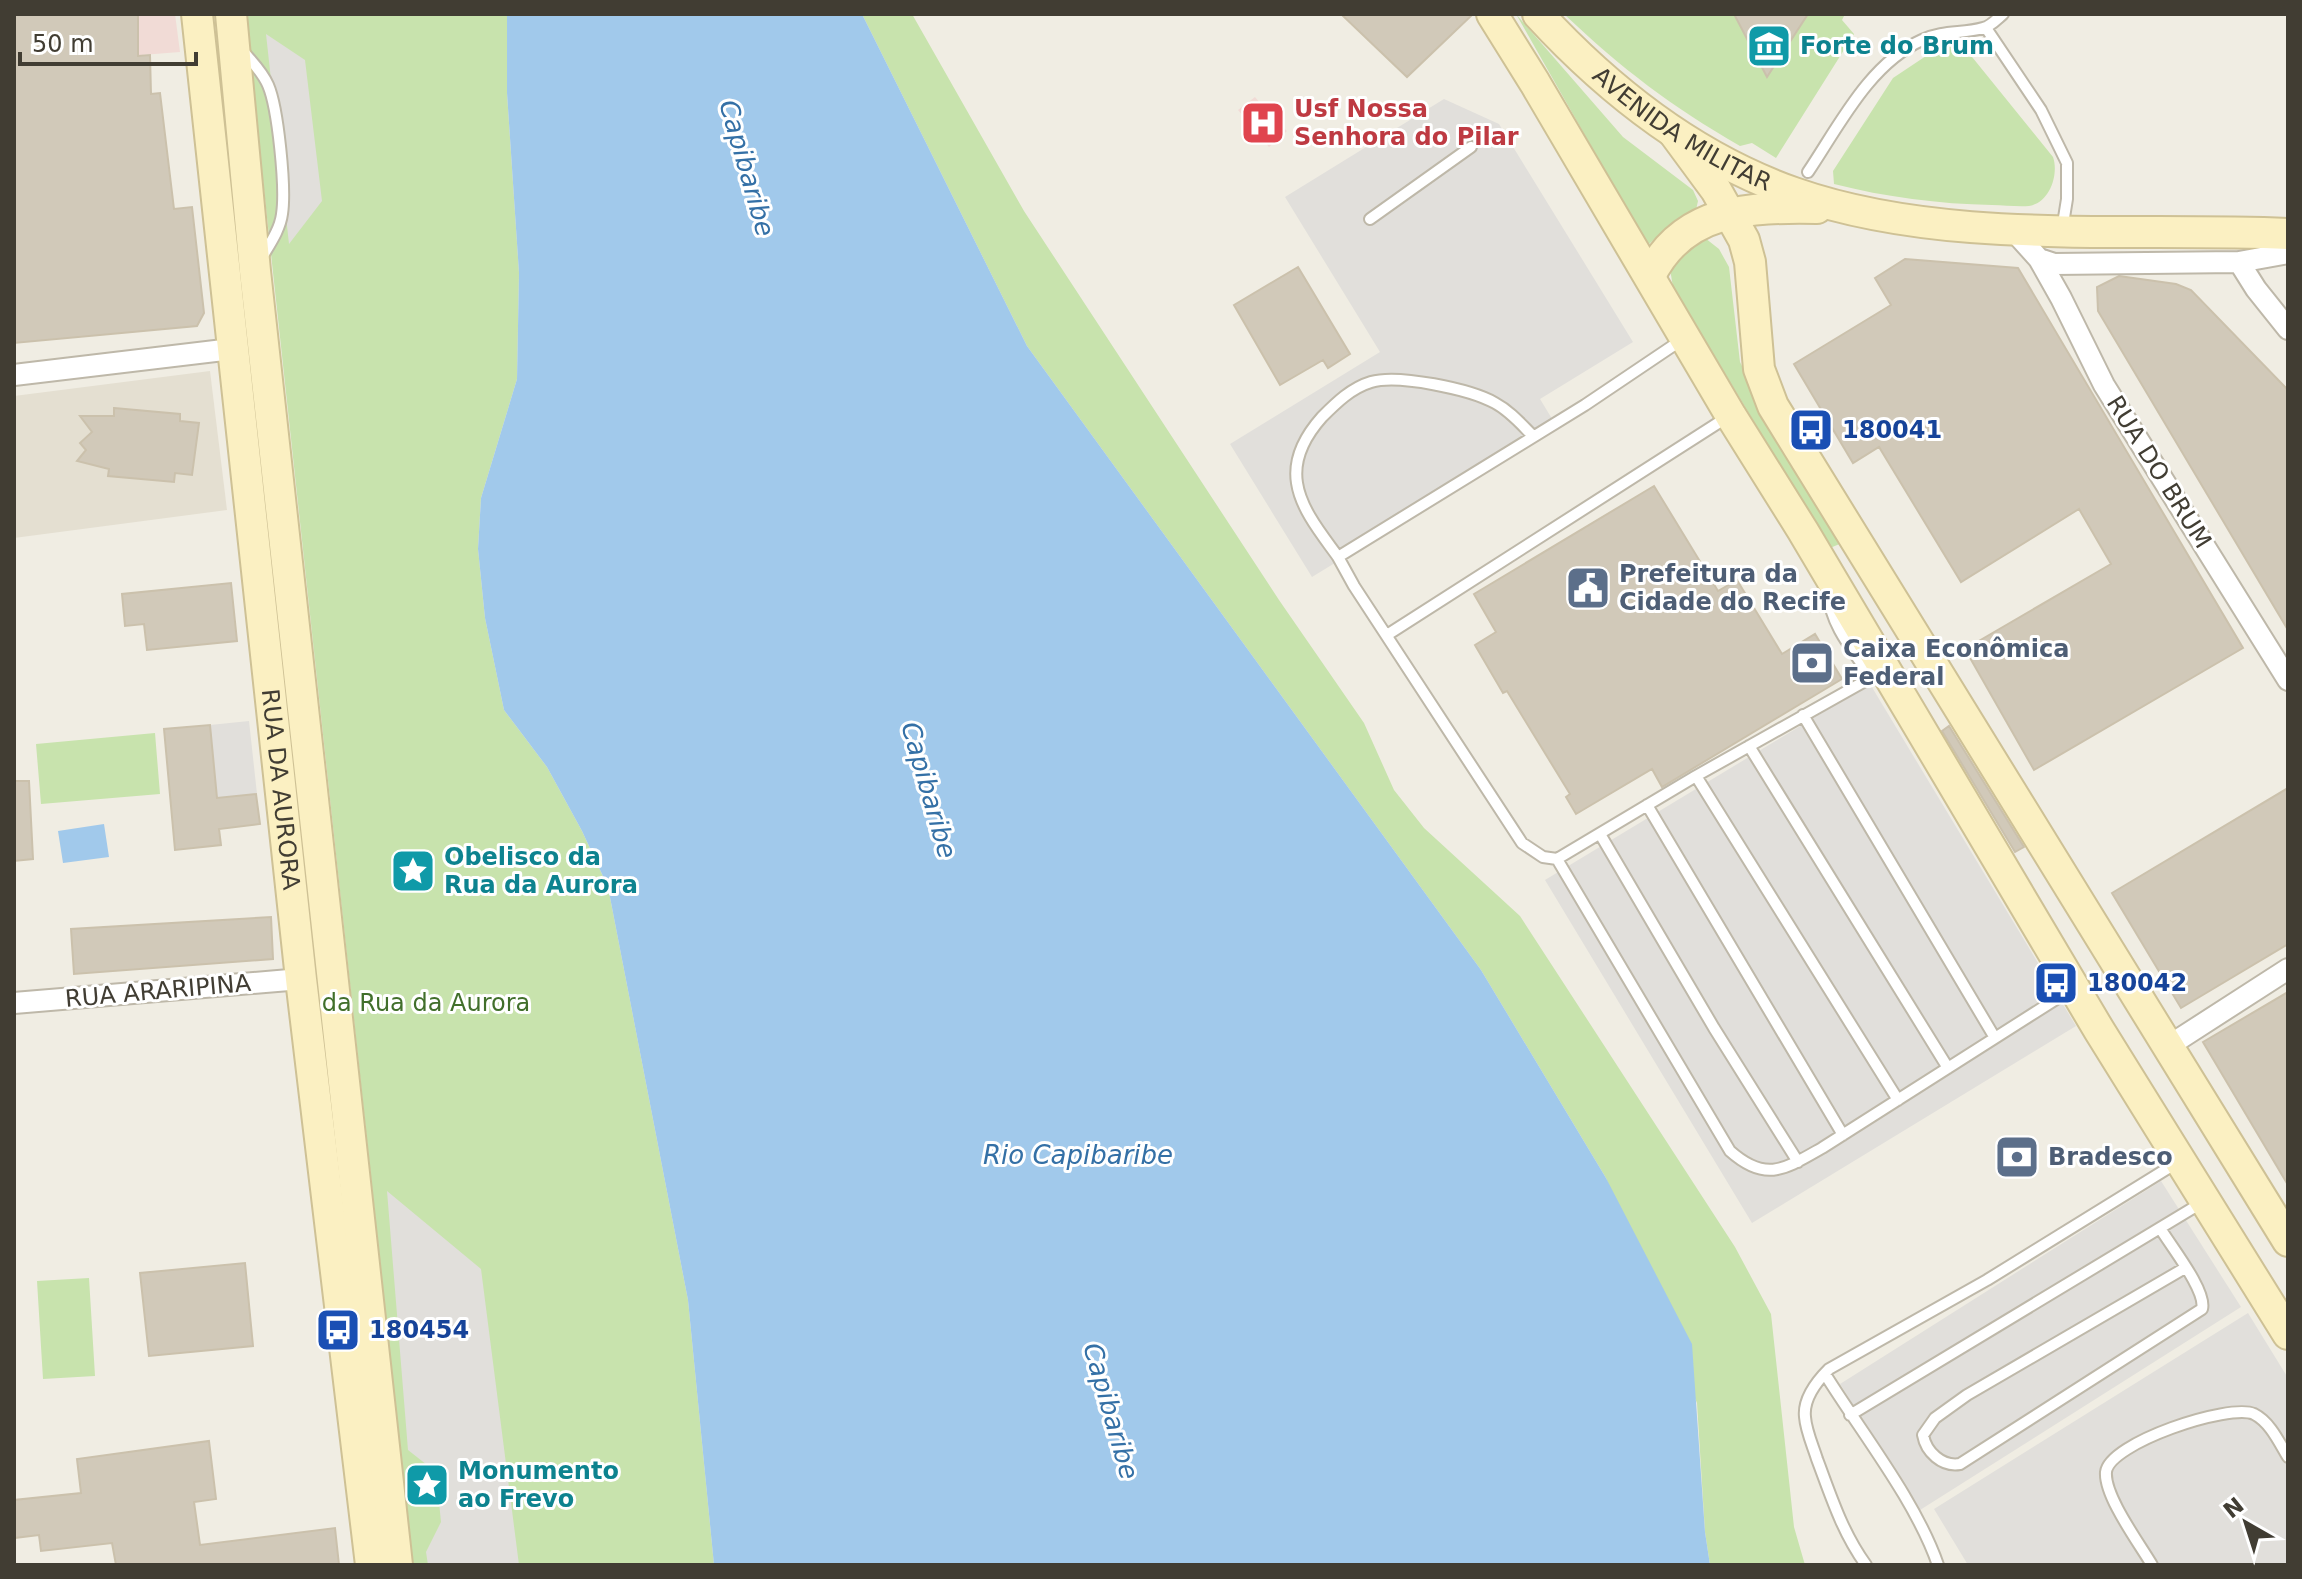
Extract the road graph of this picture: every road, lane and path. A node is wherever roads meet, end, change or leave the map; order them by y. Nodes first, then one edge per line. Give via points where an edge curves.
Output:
1 (197, 14) edge
2 (1492, 14) edge
3 (1538, 14) edge
4 (2003, 14) edge
5 (232, 27) edge
6 (1986, 28) junction
7 (1674, 133) junction
8 (1471, 147) dead end
9 (1808, 172) dead end
10 (1848, 209) junction
11 (1730, 212) junction
12 (1370, 219) dead end
13 (2012, 229) junction
14 (2061, 232) junction
15 (2288, 234) edge
16 (2288, 253) edge
17 (2039, 259) junction
18 (2239, 262) junction
19 (1650, 276) junction
20 (2288, 329) edge
21 (1685, 338) junction
22 (232, 349) junction
23 (14, 375) edge
24 (1731, 416) junction
25 (1532, 435) junction
26 (1338, 557) junction
27 (1387, 635) junction
28 (1879, 674) junction
29 (2288, 680) edge
30 (1803, 715) junction
31 (1749, 746) junction
32 (1696, 776) junction
33 (1647, 805) junction
34 (1600, 834) junction
35 (1557, 859) junction
36 (2288, 969) edge
37 (301, 979) junction
38 (2074, 987) junction
39 (14, 1003) edge
40 (1995, 1038) junction
41 (2167, 1047) junction
42 (1948, 1068) junction
43 (1898, 1100) junction
44 (1843, 1135) junction
45 (2180, 1161) junction
46 (1798, 1162) junction
47 (2205, 1201) junction
48 (2160, 1228) junction
49 (2288, 1241) edge
50 (2185, 1268) junction
51 (2288, 1334) edge
52 (1825, 1374) junction
53 (1850, 1415) junction
54 (2288, 1457) edge
55 (371, 1565) edge
56 (397, 1565) edge
57 (1866, 1565) edge
58 (1938, 1565) edge
59 (2152, 1565) edge

1 - 22 main road, RUA DA AURORA
2 - 19 main road
3 - 7 main road, AVENIDA MILITAR via 1626,98
4 - 6 lane
5 - 56 main road, RUA DA AURORA
6 - 9 lane via 1921,41 1886,66 1857,97
6 - 14 lane via 2041,110 2067,163
7 - 10 main road, AVENIDA MILITAR via 1793,193
7 - 11 main road
8 - 12 lane
10 - 11 main road, AVENIDA MILITAR
10 - 13 main road, AVENIDA MILITAR
11 - 19 main road, AVENIDA MILITAR via 1692,227 1674,241
11 - 41 main road via 1750,262 1759,369 1773,406
13 - 14 main road, AVENIDA MILITAR
13 - 17 street
14 - 15 main road, AVENIDA MILITAR
16 - 18 street
17 - 18 street via 2054,264
17 - 29 street, RUA DO BRUM via 2104,385
18 - 20 street
19 - 21 main road
21 - 24 main road
21 - 25 lane
22 - 23 street
22 - 37 main road, RUA DA AURORA
24 - 27 lane
24 - 28 main road via 1833,580
25 - 26 lane
25 - 26 lane via 1495,402 1452,390 1408,379 1373,381 1353,390 1309,432 1298,458 1303,500
26 - 27 lane
27 - 35 lane via 1522,843 1543,857
28 - 30 lane
28 - 38 main road
30 - 31 lane
30 - 40 lane
31 - 32 lane
31 - 42 lane
32 - 33 lane
32 - 43 lane
33 - 34 lane
33 - 44 lane
34 - 35 lane
34 - 46 lane
35 - 46 lane via 1730,1151 1757,1169 1776,1170
36 - 41 street
37 - 39 street, RUA ARARIPINA
37 - 55 main road, RUA DA AURORA
38 - 40 lane
38 - 45 main road
40 - 42 lane
41 - 49 main road
42 - 43 lane
43 - 44 lane
44 - 46 lane
45 - 47 main road
45 - 52 lane
47 - 48 lane
47 - 51 main road
48 - 50 lane
48 - 53 lane
50 - 50 lane via 2204,1303 2192,1317 1960,1464 1942,1461 1925,1443 1923,1435 1935,1418 1967,1395
52 - 53 lane
52 - 57 lane via 1807,1401 1804,1416 1842,1527
53 - 58 lane via 1915,1516
54 - 59 lane via 2266,1423 2243,1411 2180,1426 2114,1456 2106,1477

